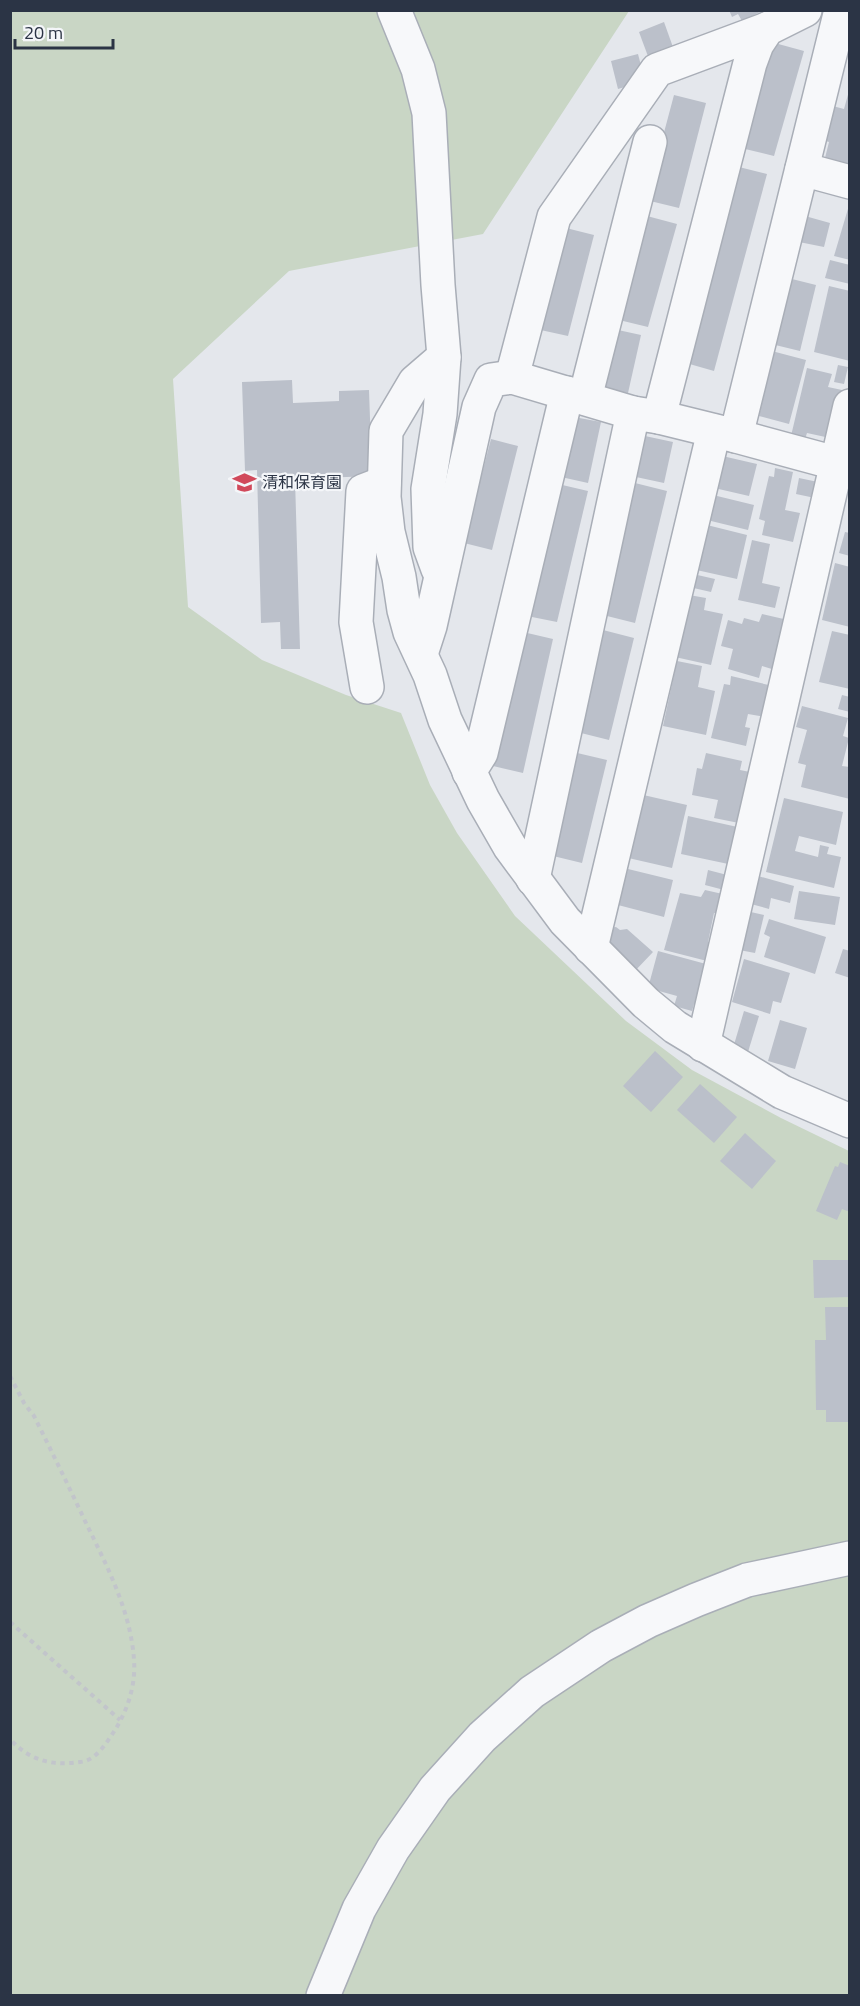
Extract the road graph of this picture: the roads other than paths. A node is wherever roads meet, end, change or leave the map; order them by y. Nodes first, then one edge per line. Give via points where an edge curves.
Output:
1 (394, 10) edge
2 (805, 10) edge
3 (842, 10) edge
4 (767, 29) junction
5 (650, 142) dead end
6 (802, 169) junction
7 (849, 182) edge
8 (444, 357) junction
9 (512, 377) junction
10 (576, 395) junction
11 (849, 406) edge
12 (646, 415) junction
13 (725, 434) junction
14 (843, 465) edge
15 (384, 483) junction
16 (441, 576) junction
17 (421, 654) junction
18 (366, 687) dead end
19 (469, 772) junction
20 (533, 879) junction
21 (591, 948) junction
22 (703, 1045) junction
23 (849, 1120) edge
24 (849, 1558) edge
25 (323, 1995) edge

1 - 8 street via 418,69 429,113
2 - 4 street
3 - 6 street
4 - 9 street via 657,70 554,217
4 - 12 street via 750,63
5 - 10 street
6 - 7 street
6 - 13 street
8 - 15 street via 415,382 386,430
8 - 16 street via 428,489 430,547
9 - 10 street
9 - 16 street via 491,380 478,407
10 - 12 street
10 - 19 street via 481,753
11 - 14 street
12 - 13 street
12 - 20 street
13 - 14 street
13 - 21 street
14 - 22 street
15 - 17 street via 388,532 404,610
15 - 18 street via 363,491 356,622
16 - 17 street
17 - 19 street
19 - 20 street via 510,847
20 - 21 street
21 - 22 street via 645,1003
22 - 23 street via 782,1092
24 - 25 street via 747,1580 686,1604 601,1646 532,1692 482,1737 435,1789 393,1849 359,1910

